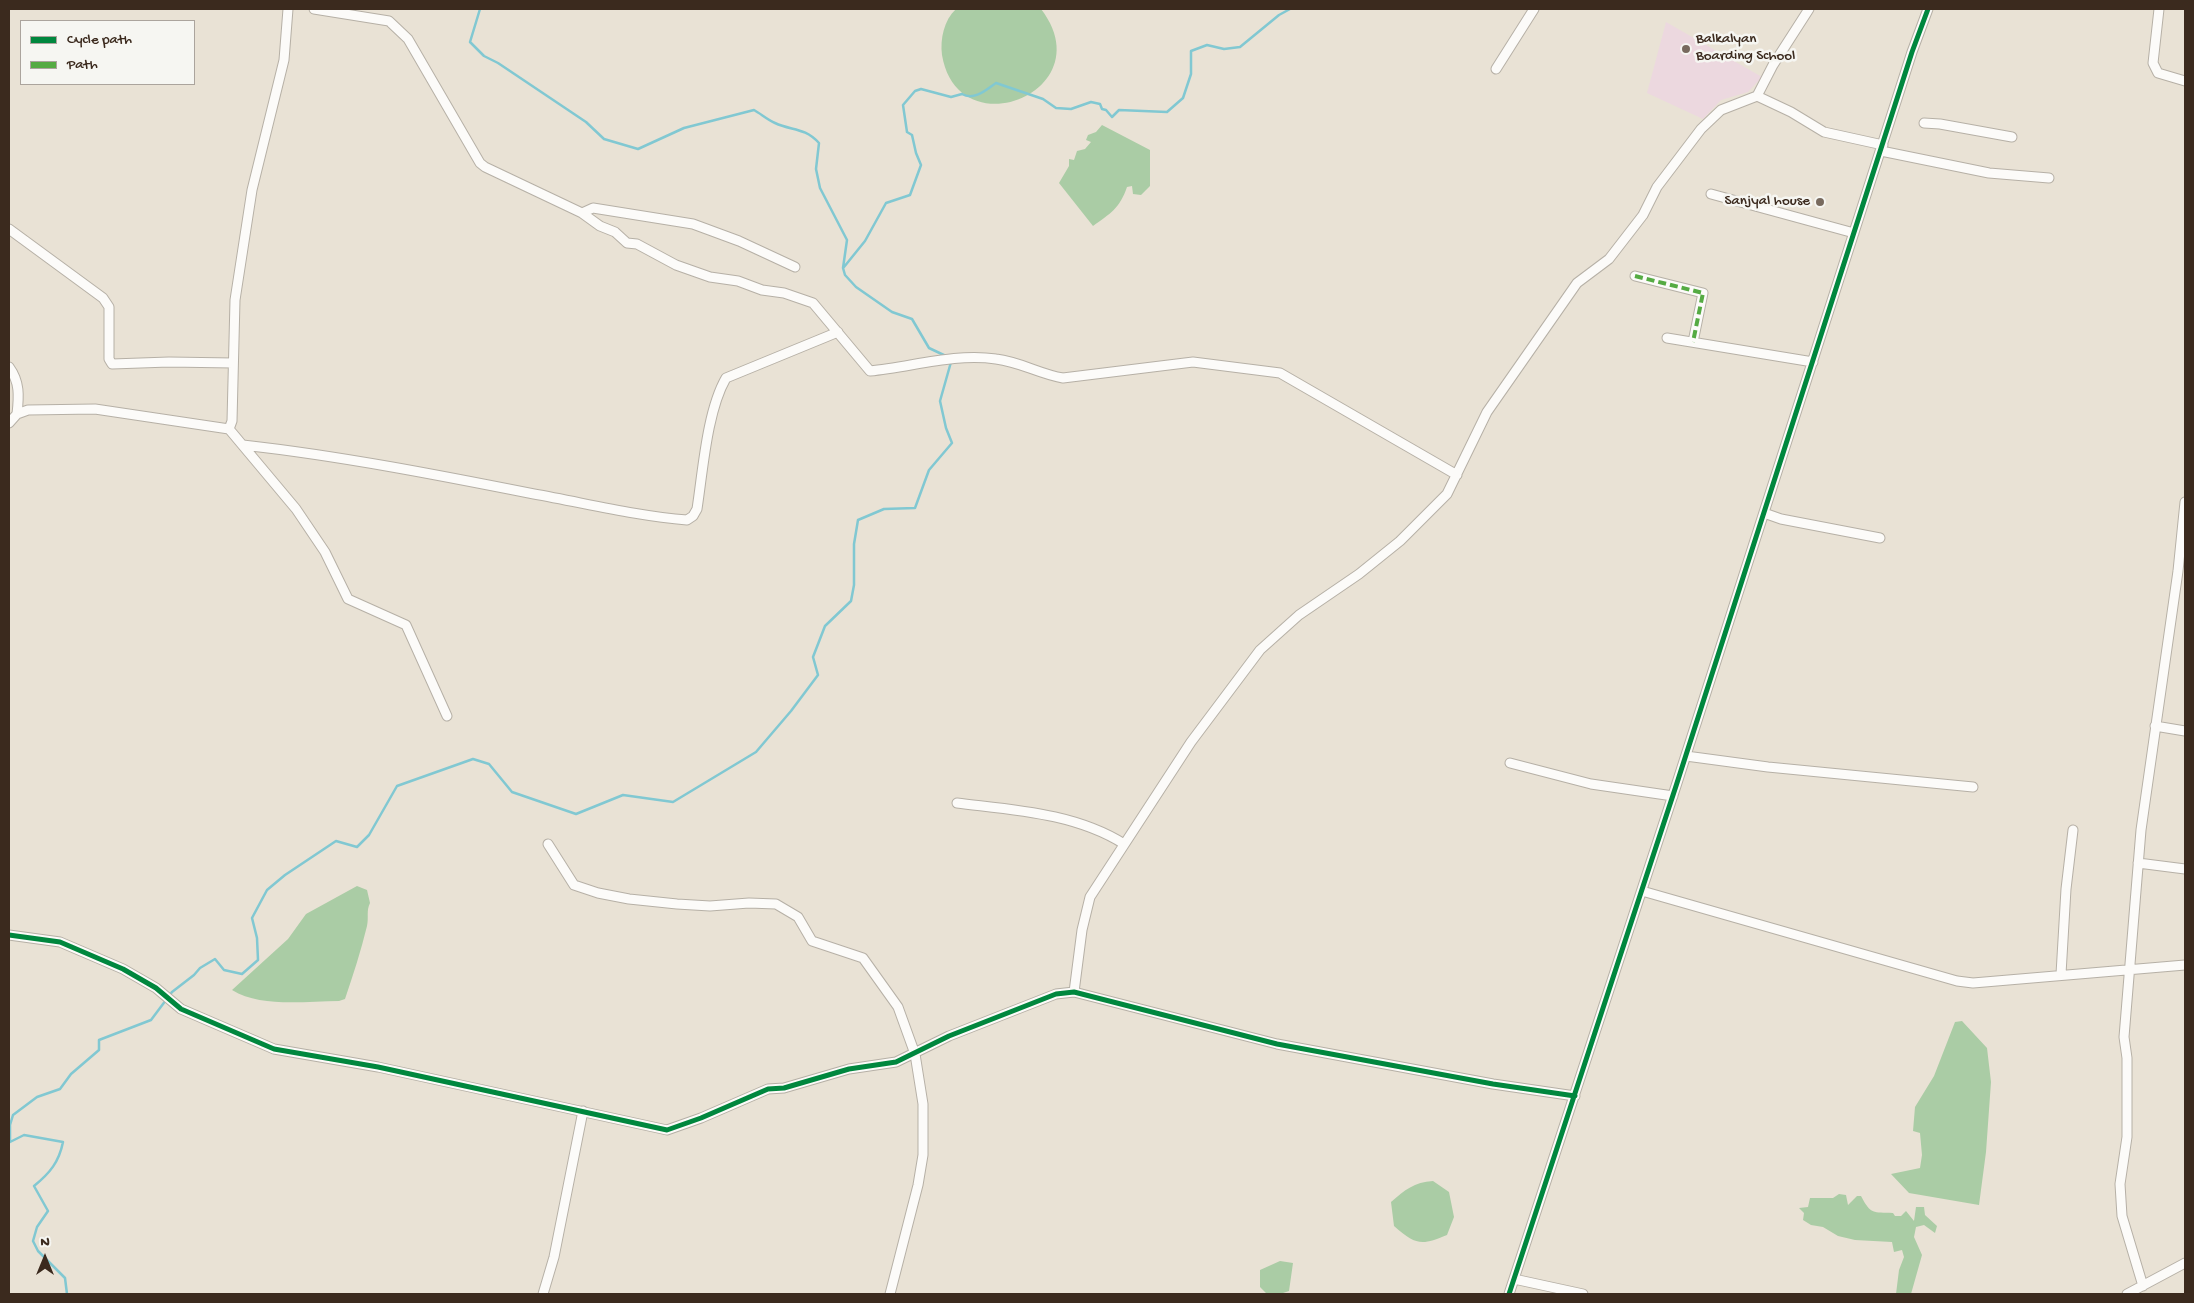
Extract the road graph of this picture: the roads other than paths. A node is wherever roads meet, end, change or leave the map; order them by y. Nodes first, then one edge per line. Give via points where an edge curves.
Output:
1 (288, 9) edge
2 (314, 9) edge
3 (1534, 9) edge
4 (1809, 9) edge
5 (1928, 9) edge
6 (2159, 9) edge
7 (1496, 69) dead end
8 (2185, 81) edge
9 (1757, 96) junction
10 (1924, 123) dead end
11 (2012, 137) dead end
12 (1882, 148) junction
13 (2049, 178) dead end
14 (1712, 194) dead end
15 (582, 213) junction
16 (9, 229) edge
17 (1854, 233) junction
18 (795, 267) dead end
19 (1635, 276) dead end
20 (838, 332) junction
21 (1667, 338) dead end
22 (1693, 342) junction
23 (1813, 362) junction
24 (233, 363) junction
25 (9, 367) edge
26 (18, 414) junction
27 (9, 423) edge
28 (229, 429) junction
29 (243, 445) junction
30 (1457, 475) junction
31 (2185, 502) edge
32 (1764, 513) junction
33 (1880, 538) dead end
34 (447, 716) dead end
35 (2155, 726) junction
36 (2185, 731) edge
37 (1686, 756) junction
38 (1510, 763) dead end
39 (1972, 787) dead end
40 (1673, 796) junction
41 (957, 804) dead end
42 (2073, 830) dead end
43 (548, 844) dead end
44 (1124, 844) junction
45 (2138, 863) junction
46 (2185, 869) edge
47 (1642, 891) junction
48 (9, 935) edge
49 (2185, 964) edge
50 (2129, 969) junction
51 (2062, 974) junction
52 (1074, 992) junction
53 (915, 1054) junction
54 (1574, 1096) junction
55 (583, 1111) junction
56 (2185, 1262) edge
57 (1514, 1279) junction
58 (2143, 1286) junction
59 (543, 1294) edge
60 (890, 1294) edge
61 (1509, 1294) edge
62 (1583, 1294) edge
63 (2127, 1294) edge

1 - 24 street via 284,60 252,190 235,300
2 - 15 street via 373,17 393,24 408,39 480,163 502,177
3 - 7 street
4 - 9 street
5 - 12 street
6 - 8 street via 2153,63 2158,73
9 - 12 street via 1824,132
9 - 30 street via 1720,110 1701,129 1609,259 1577,283 1487,412
10 - 11 street
12 - 13 street via 1989,173
12 - 17 street
14 - 17 street
15 - 18 street via 593,208 693,224
15 - 20 street via 627,242 676,264 710,277 738,281 813,303
16 - 24 street via 107,303 109,359 112,364
17 - 23 street
19 - 22 street via 1703,293
20 - 29 street via 726,378 719,390 709,432 697,509 687,520 407,469
20 - 30 street via 870,371 965,356 1019,363 1046,375 1063,378 1193,362 1280,373
21 - 22 street
22 - 23 street
23 - 32 street
24 - 28 street via 232,421
25 - 26 street via 16,376
26 - 27 street
26 - 28 street via 33,410 95,409
28 - 29 street
29 - 34 street via 296,509 325,552 348,599 406,625
30 - 44 street via 1447,494 1400,541 1300,615 1260,650 1191,742
31 - 35 street
32 - 33 street
32 - 37 street
35 - 36 street
35 - 45 street
37 - 39 street
37 - 40 street
38 - 40 street via 1591,784
40 - 47 street
41 - 44 street via 1041,814 1106,833
42 - 51 street
43 - 53 street via 574,884 598,893 677,904 776,904 798,916 812,941 863,958 898,1007
44 - 52 street via 1090,897
45 - 46 street
45 - 50 street
47 - 51 street via 1957,981 1972,983
47 - 54 street
48 - 55 street via 60,942 123,969 156,988 181,1009 274,1049 378,1067
49 - 50 street
50 - 51 street
50 - 58 street via 2124,1037 2127,1137 2120,1184 2122,1216
52 - 53 street via 1056,994 949,1036
52 - 54 street via 1277,1044
53 - 55 street via 896,1062 849,1069 784,1088 768,1089 667,1130
53 - 60 street via 923,1104 923,1154
54 - 57 street
55 - 59 street via 554,1258
56 - 58 street
57 - 61 street
57 - 62 street
58 - 63 street

